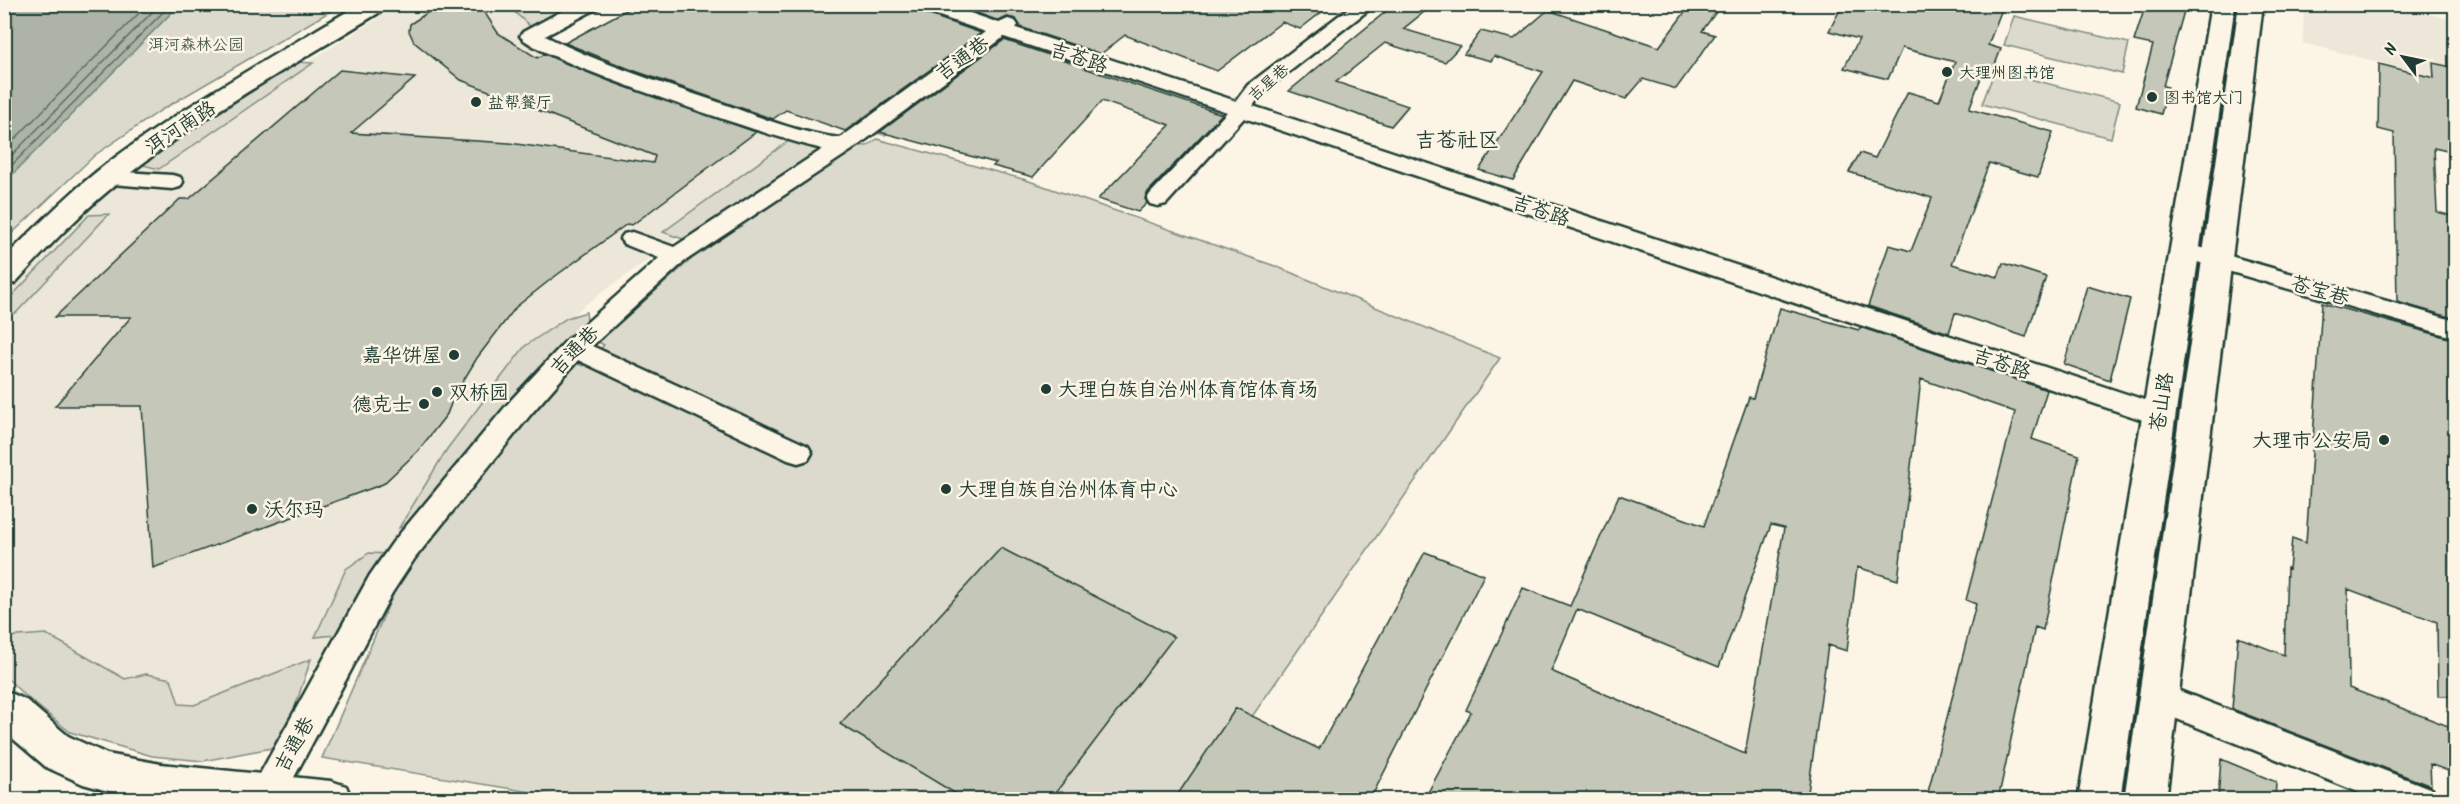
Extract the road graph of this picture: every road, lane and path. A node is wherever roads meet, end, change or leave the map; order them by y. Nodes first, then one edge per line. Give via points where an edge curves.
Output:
1 (357, 4) edge
2 (377, 4) edge
3 (591, 4) edge
4 (923, 4) edge
5 (948, 4) edge
6 (1367, 4) edge
7 (2223, 4) edge
8 (2251, 4) edge
9 (1003, 28) junction
10 (1242, 107) junction
11 (844, 145) junction
12 (108, 178) junction
13 (172, 182) dead end
14 (1158, 199) dead end
15 (632, 239) dead end
16 (2185, 251) junction
17 (4, 252) edge
18 (676, 256) junction
19 (2217, 261) junction
20 (4, 276) edge
21 (2456, 330) edge
22 (574, 348) junction
23 (2160, 409) junction
24 (798, 453) dead end
25 (2159, 697) junction
26 (4, 707) edge
27 (267, 794) junction
28 (202, 800) edge
29 (331, 800) edge
30 (2099, 800) edge
31 (2145, 800) edge
32 (2420, 800) edge

1 - 17 main road, 洱河南路 via 123,149 67,193
2 - 12 main road, 洱河南路 via 176,128
3 - 11 street via 530,36 567,56 648,85 804,139
4 - 9 street, 吉苍路
5 - 9 street, 吉苍路
6 - 10 street, 吉星巷 via 1255,89
7 - 16 main road, 苍山路
8 - 19 main road, 苍山路
9 - 10 street, 吉苍路
9 - 11 street, 吉通巷
10 - 14 street, 吉星巷
10 - 23 street, 吉苍路
11 - 18 street, 吉通巷
12 - 13 street
12 - 20 main road, 洱河南路 via 54,224
15 - 18 street
16 - 19 street, 苍宝巷
16 - 23 main road, 苍山路
18 - 22 street, 吉通巷
19 - 21 street, 苍宝巷
19 - 25 main road, 苍山路
22 - 24 street
22 - 27 street, 吉通巷 via 404,550 381,584
23 - 30 main road, 苍山路
25 - 31 main road, 苍山路
25 - 32 street
26 - 27 main road via 60,754 96,770 153,782
27 - 28 main road
27 - 29 main road

